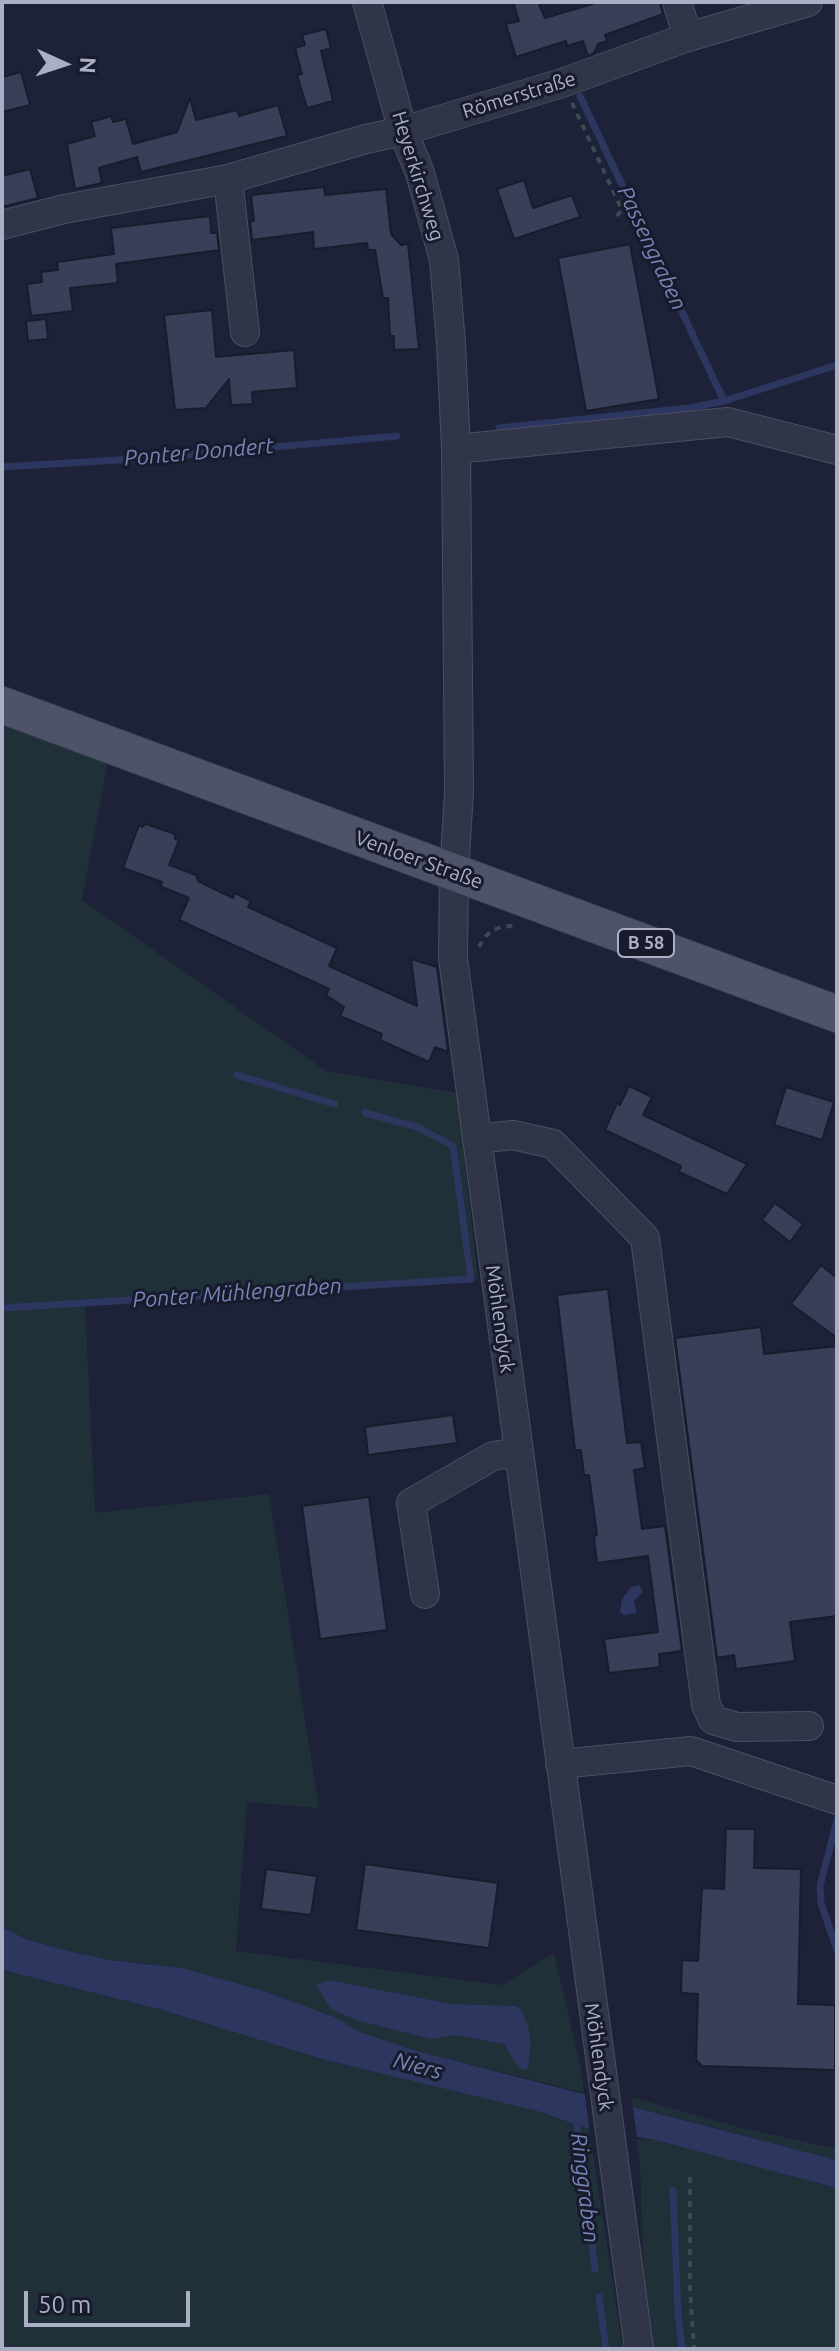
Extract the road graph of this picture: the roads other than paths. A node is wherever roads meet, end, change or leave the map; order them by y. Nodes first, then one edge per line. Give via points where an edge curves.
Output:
1 (367, 2) edge
2 (677, 2) edge
3 (808, 2) edge
4 (688, 37) junction
5 (403, 131) junction
6 (228, 179) junction
7 (2, 225) edge
8 (245, 332) dead end
9 (456, 449) junction
10 (837, 450) edge
11 (2, 705) edge
12 (454, 873) junction
13 (837, 1014) edge
14 (477, 1139) junction
15 (518, 1452) junction
16 (425, 1594) dead end
17 (809, 1726) dead end
18 (560, 1764) junction
19 (837, 1800) edge
20 (639, 2349) edge

1 - 5 street, Heyerkirchweg
2 - 4 street
3 - 4 street, Römerstraße
4 - 5 street, Römerstraße via 562,83
5 - 6 street, Römerstraße
5 - 9 street, Heyerkirchweg via 444,260
6 - 7 street, Römerstraße
6 - 8 street
9 - 10 street via 728,422
9 - 12 street, Heyerkirchweg via 459,792
11 - 12 main road, Venloer Straße / B 58
12 - 13 main road, Venloer Straße / B 58
12 - 14 street, Möhlendyck via 453,958
14 - 15 street, Möhlendyck
14 - 17 street via 513,1135 553,1144 645,1238 706,1705 713,1720 737,1727
15 - 16 street via 493,1456 411,1503
15 - 18 street, Möhlendyck
18 - 19 street via 691,1751
18 - 20 street, Möhlendyck

